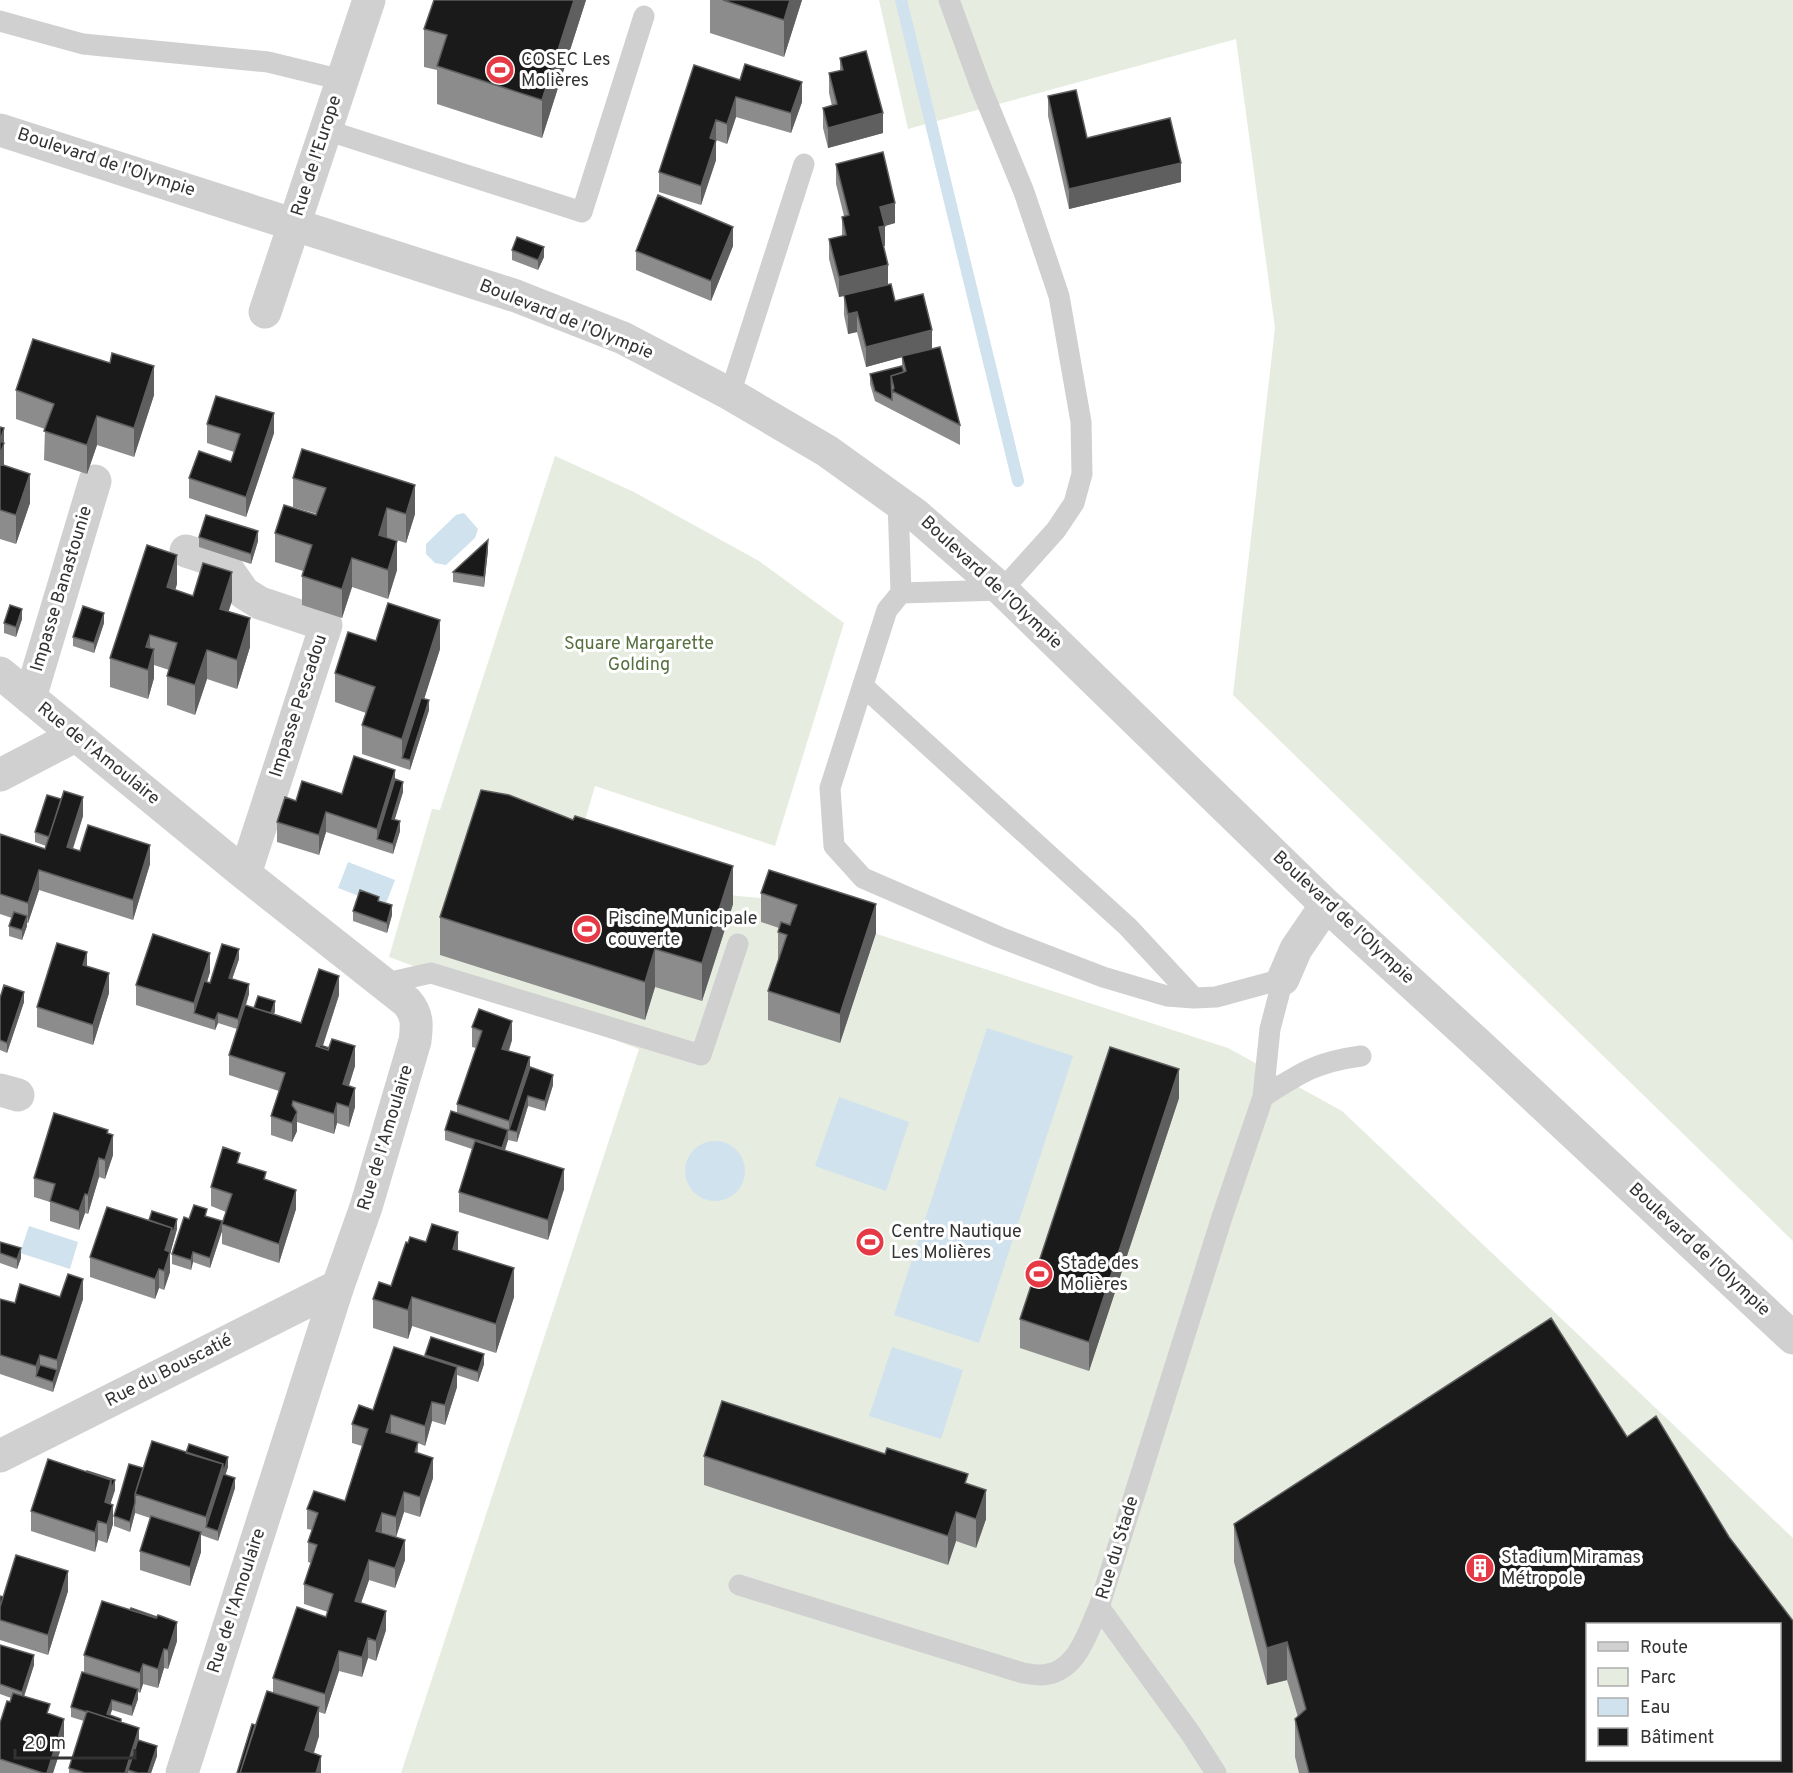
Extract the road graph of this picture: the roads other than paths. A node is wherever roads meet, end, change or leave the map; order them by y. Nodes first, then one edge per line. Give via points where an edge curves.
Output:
1 (369, 0) edge
2 (949, 0) edge
3 (644, 16) dead end
4 (0, 21) edge
5 (342, 80) junction
6 (0, 130) edge
7 (326, 130) junction
8 (804, 164) dead end
9 (295, 223) junction
10 (265, 312) dead end
11 (730, 394) junction
12 (95, 481) dead end
13 (898, 501) junction
14 (186, 551) dead end
15 (1002, 590) junction
16 (901, 593) junction
17 (0, 673) edge
18 (863, 686) junction
19 (30, 698) junction
20 (75, 736) junction
21 (0, 775) edge
22 (244, 874) junction
23 (1326, 905) junction
24 (738, 944) dead end
25 (1282, 980) junction
26 (382, 984) junction
27 (1194, 998) junction
28 (1361, 1056) dead end
29 (1263, 1097) junction
30 (338, 1286) junction
31 (1793, 1338) edge
32 (0, 1456) edge
33 (739, 1585) dead end
34 (1099, 1607) junction
35 (182, 1773) edge
36 (1216, 1773) edge

1 - 5 street, Rue de l'Europe
2 - 15 lane via 1024,192 1059,296 1081,422 1082,474 1074,504
3 - 7 lane via 582,212
4 - 5 lane via 83,44 268,62
5 - 7 street, Rue de l'Europe
6 - 9 street, Boulevard de l'Olympie
7 - 9 street, Rue de l'Europe
8 - 11 lane
9 - 10 street, Rue de l'Europe
9 - 11 street, Boulevard de l'Olympie via 516,296 622,338
11 - 13 street, Boulevard de l'Olympie via 827,451
12 - 19 street, Impasse Banastounie
13 - 15 street, Boulevard de l'Olympie
13 - 16 lane
14 - 22 street, Impasse Pescadou via 224,563 244,593 260,603 326,625
15 - 16 lane
15 - 23 street, Boulevard de l'Olympie
16 - 18 lane via 887,610
17 - 19 street, Rue de l'Amoulaire
18 - 27 lane via 1128,927
18 - 27 lane via 830,788 834,846 862,878 999,938 1103,977 1167,996
19 - 20 street, Rue de l'Amoulaire
20 - 21 street
20 - 22 street, Rue de l'Amoulaire
22 - 26 street, Rue de l'Amoulaire
23 - 25 street via 1296,949
23 - 31 street, Boulevard de l'Olympie
24 - 26 lane via 701,1055 431,973
25 - 27 lane via 1216,997
25 - 29 lane, Rue du Stade via 1270,1029
26 - 30 street, Rue de l'Amoulaire via 414,1011 415,1041 366,1207
28 - 29 lane via 1319,1064
29 - 34 lane, Rue du Stade
30 - 32 street, Rue du Bouscatié
30 - 35 street, Rue de l'Amoulaire
33 - 34 lane, Rue du Stade via 1023,1673 1043,1675 1060,1670 1078,1655
34 - 36 lane

